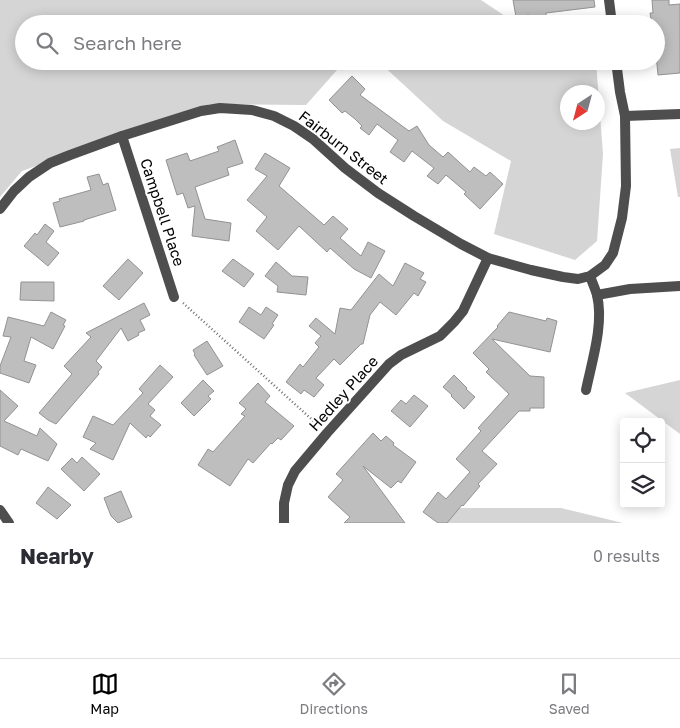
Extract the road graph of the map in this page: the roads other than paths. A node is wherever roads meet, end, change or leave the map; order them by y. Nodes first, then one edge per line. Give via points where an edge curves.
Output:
1 (609, 0) edge
2 (611, 15) edge
3 (617, 70) edge
4 (680, 114) edge
5 (625, 116) junction
6 (122, 136) junction
7 (0, 209) edge
8 (488, 258) junction
9 (590, 276) junction
10 (680, 286) edge
11 (597, 295) junction
12 (174, 297) road end
13 (586, 390) dead end
14 (0, 510) edge
15 (9, 523) edge
16 (284, 523) edge

1 - 2 street
3 - 5 street
4 - 5 street
5 - 9 street via 626,186 622,218 613,254
6 - 7 street, Fairburn Street via 50,163 14,190
6 - 8 street, Fairburn Street via 182,116 220,108 252,110 274,116 313,139 378,193
6 - 12 street, Campbell Place
8 - 9 street, Fairburn Street via 563,277 578,279
8 - 16 street, Hedley Place via 463,311 454,322 440,336 389,364 295,471 284,503
9 - 11 street
10 - 11 street
11 - 13 street via 597,335
14 - 15 street

